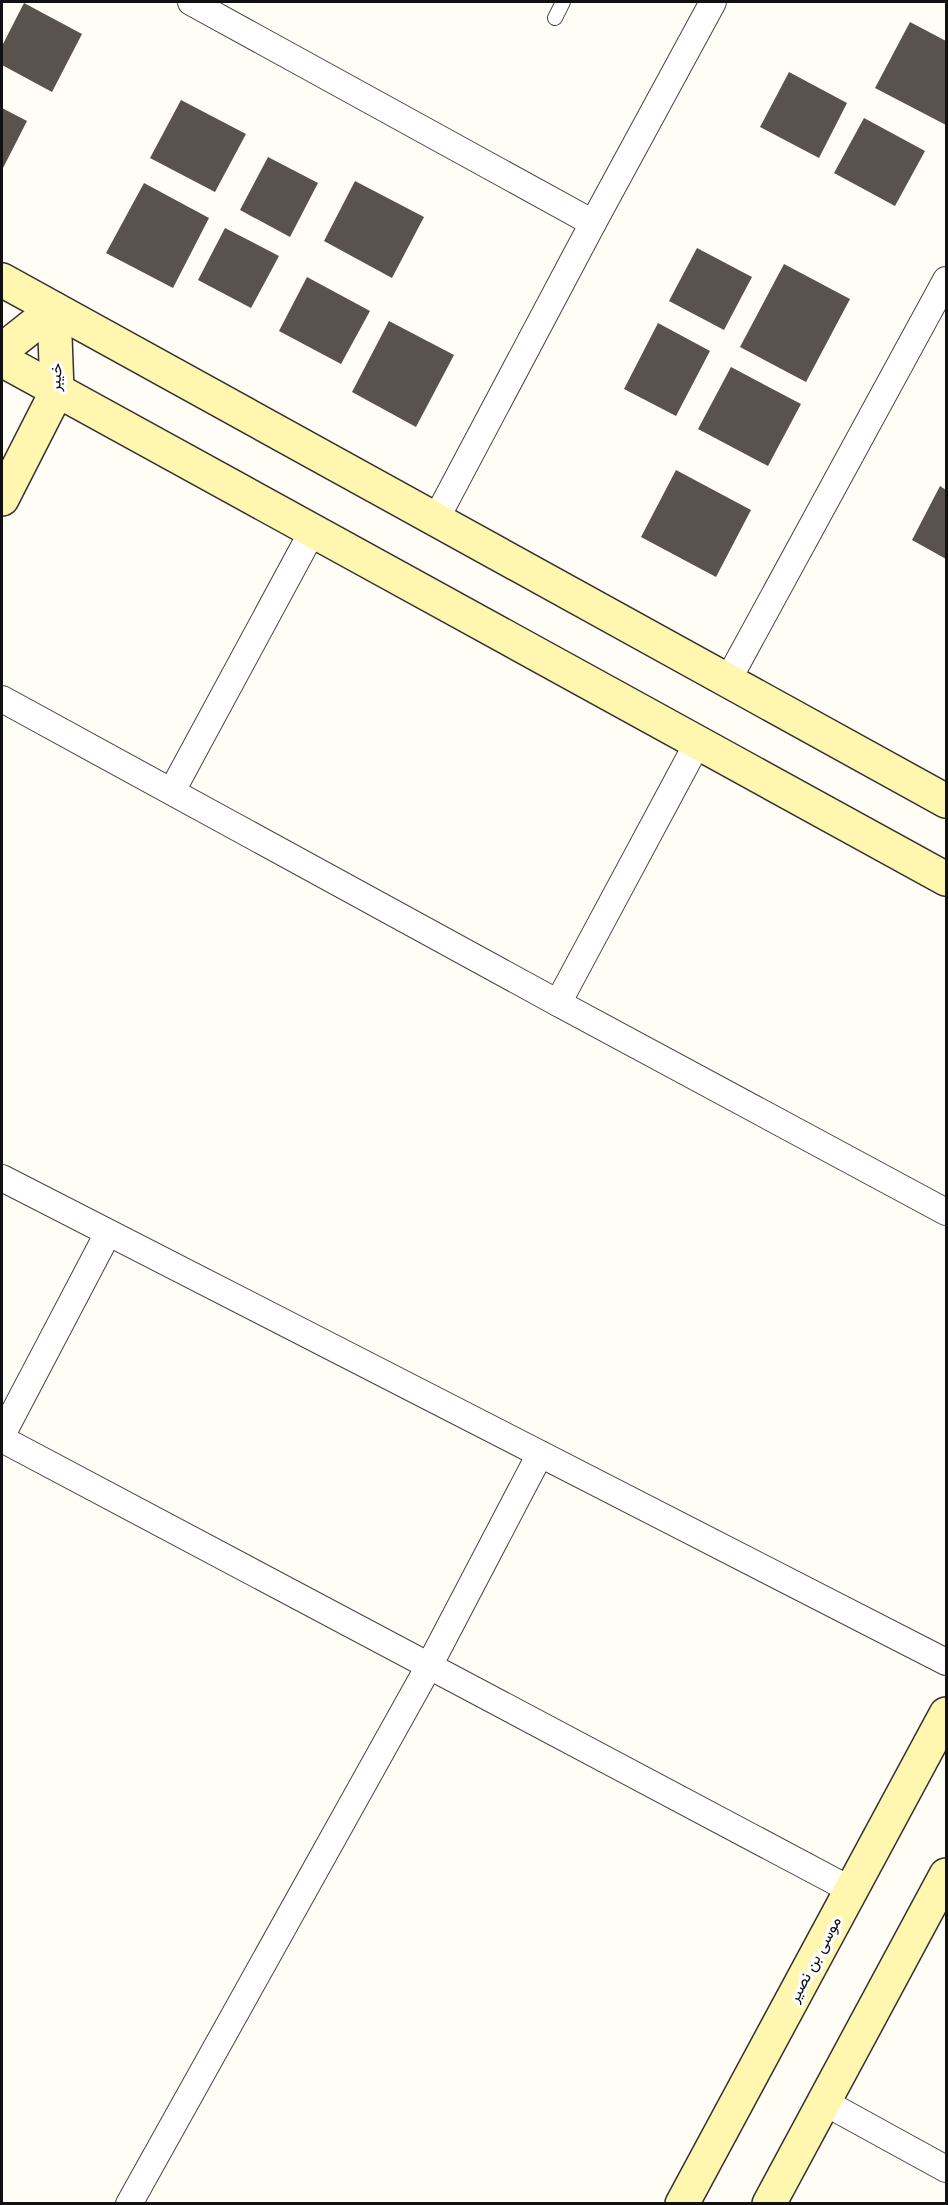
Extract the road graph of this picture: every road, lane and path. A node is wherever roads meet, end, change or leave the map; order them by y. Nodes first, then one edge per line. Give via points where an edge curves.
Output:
1 (191, 2) edge
2 (563, 2) edge
3 (713, 2) edge
4 (555, 18) dead end
5 (593, 223) junction
6 (2, 280) edge
7 (946, 280) edge
8 (54, 309) junction
9 (2, 350) edge
10 (2, 360) edge
11 (57, 391) junction
12 (2, 500) edge
13 (436, 519) junction
14 (312, 532) junction
15 (728, 680) junction
16 (2, 699) edge
17 (698, 742) junction
18 (172, 791) junction
19 (946, 801) edge
20 (946, 879) edge
21 (558, 1003) junction
22 (2, 1178) edge
23 (946, 1212) edge
24 (108, 1233) junction
25 (2, 1437) edge
26 (540, 1454) junction
27 (946, 1662) edge
28 (429, 1666) junction
29 (946, 1714) edge
30 (946, 1875) edge
31 (851, 1890) junction
32 (824, 2102) junction
33 (946, 2169) edge
34 (129, 2204) edge
35 (682, 2204) edge
36 (769, 2204) edge

1 - 5 street
2 - 4 lane
3 - 5 street
5 - 13 street
6 - 8 street
7 - 15 street
8 - 9 street
8 - 11 street, خيبر
8 - 13 street
10 - 11 street
11 - 12 street, خيبر
11 - 14 street
13 - 15 street
14 - 17 street
14 - 18 street
15 - 19 street
16 - 18 street
17 - 20 street
17 - 21 street
18 - 21 street
21 - 23 street
22 - 24 street
24 - 25 street
24 - 26 street
25 - 28 street
26 - 27 street
26 - 28 street
28 - 31 street
28 - 34 street
29 - 31 street, موسى بن نصير
30 - 32 street
31 - 35 street, موسى بن نصير
32 - 33 street
32 - 36 street

